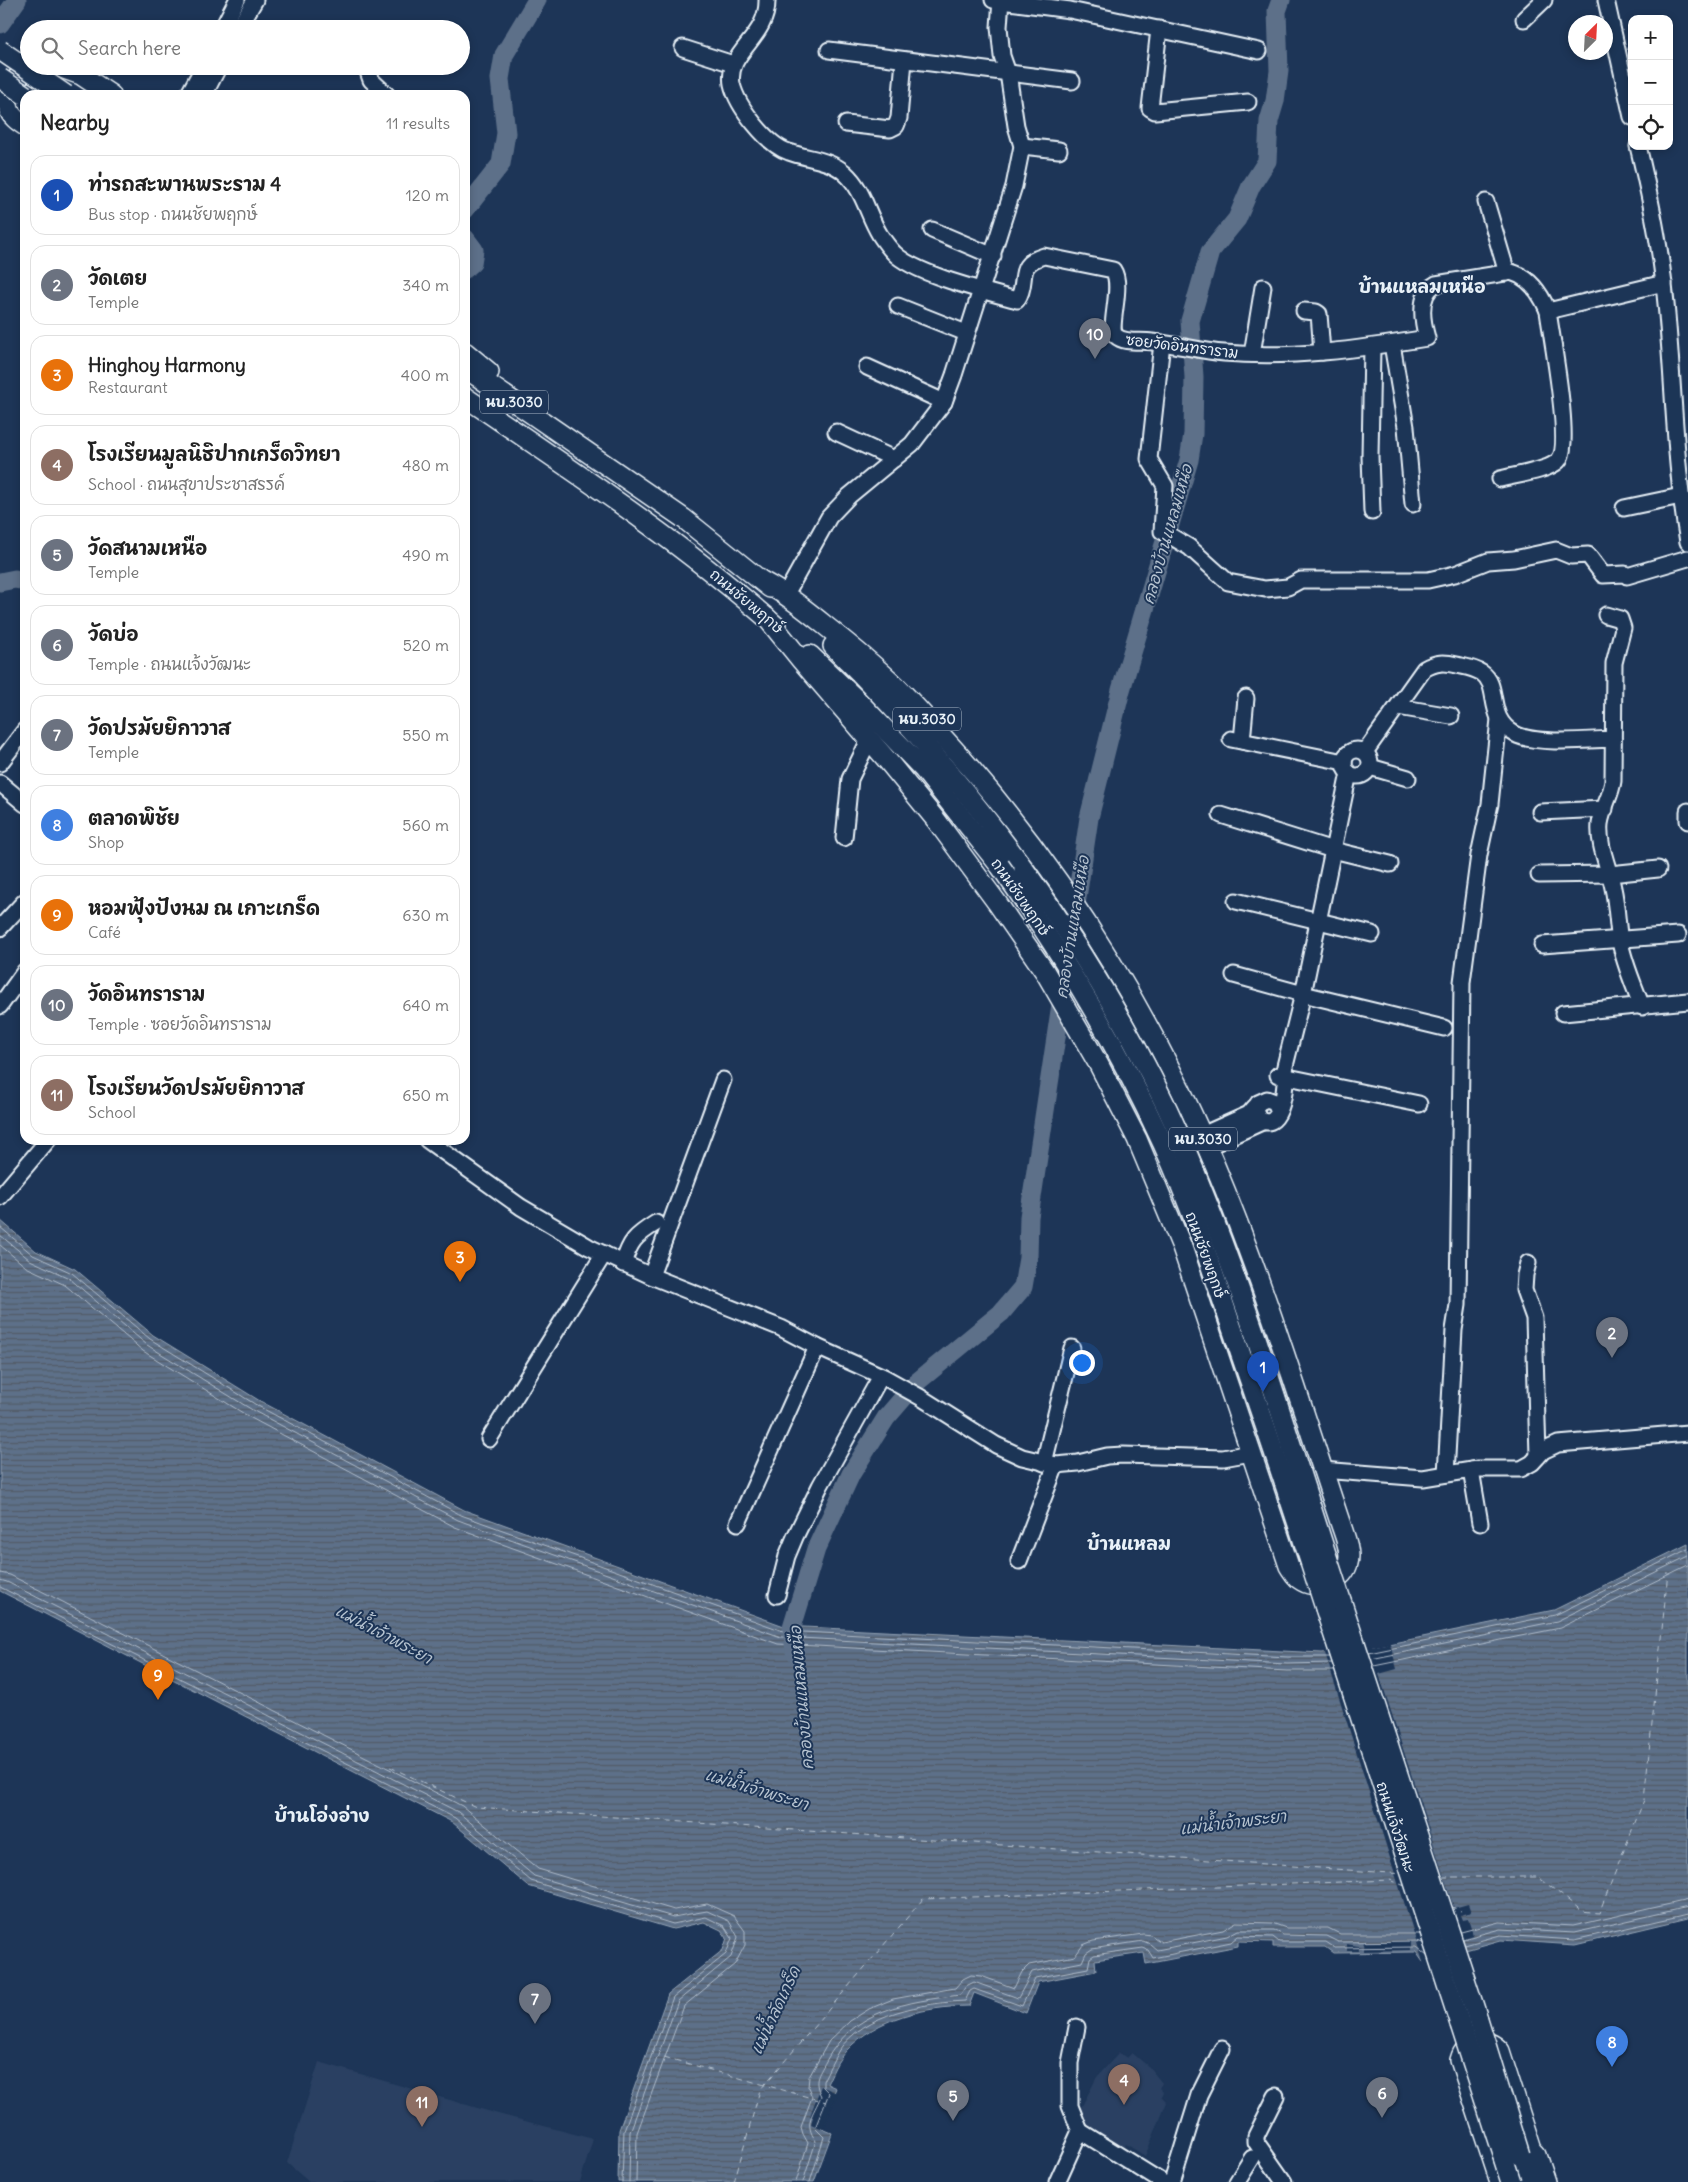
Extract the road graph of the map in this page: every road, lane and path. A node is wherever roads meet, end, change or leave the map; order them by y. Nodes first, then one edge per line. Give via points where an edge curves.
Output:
1 (237, 0) edge
2 (255, 0) edge
3 (767, 0) edge
4 (998, 0) edge
5 (1544, 0) edge
6 (1606, 0) edge
7 (1524, 19) dead end
8 (227, 20) edge
9 (243, 20) edge
10 (1158, 29) junction
11 (683, 48) dead end
12 (0, 50) edge
13 (829, 50) dead end
14 (1259, 51) dead end
15 (904, 60) junction
16 (20, 64) edge
17 (733, 64) junction
18 (1008, 73) junction
19 (20, 74) edge
20 (37, 75) edge
21 (81, 75) edge
22 (199, 75) edge
23 (214, 75) edge
24 (369, 75) edge
25 (0, 78) edge
26 (1072, 81) dead end
27 (59, 90) edge
28 (104, 90) edge
29 (191, 90) edge
30 (207, 90) edge
31 (381, 90) edge
32 (20, 92) edge
33 (1248, 102) dead end
34 (1629, 105) edge
35 (20, 122) edge
36 (846, 124) dead end
37 (1022, 146) junction
38 (1059, 150) dead end
39 (1639, 150) edge
40 (1486, 202) dead end
41 (932, 230) dead end
42 (993, 256) junction
43 (1506, 273) junction
44 (1664, 283) junction
45 (1263, 287) dead end
46 (980, 290) junction
47 (898, 306) dead end
48 (1304, 311) dead end
49 (1548, 311) junction
50 (966, 333) junction
51 (1162, 343) junction
52 (1392, 344) junction
53 (1372, 347) junction
54 (1322, 352) junction
55 (1252, 354) junction
56 (470, 356) edge
57 (867, 367) dead end
58 (470, 371) edge
59 (470, 400) edge
60 (944, 402) junction
61 (470, 414) edge
62 (836, 432) dead end
63 (563, 436) junction
64 (550, 455) junction
65 (894, 459) junction
66 (1500, 478) dead end
67 (1682, 496) junction
68 (1413, 504) dead end
69 (1624, 508) dead end
70 (1372, 512) dead end
71 (1688, 542) edge
72 (1688, 558) edge
73 (762, 580) junction
74 (786, 594) junction
75 (1606, 615) dead end
76 (767, 618) junction
77 (1246, 698) dead end
78 (1398, 707) junction
79 (1451, 716) dead end
80 (1499, 719) junction
81 (20, 737) edge
82 (868, 739) junction
83 (1613, 740) junction
84 (1365, 752) junction
85 (0, 763) edge
86 (1347, 768) junction
87 (1370, 768) junction
88 (1408, 778) dead end
89 (0, 782) edge
90 (20, 800) edge
91 (1605, 809) junction
92 (1688, 811) edge
93 (1540, 812) dead end
94 (1220, 815) dead end
95 (1688, 821) edge
96 (844, 838) dead end
97 (1333, 850) junction
98 (1390, 864) dead end
99 (1658, 869) dead end
100 (1610, 874) junction
101 (1539, 875) dead end
102 (1236, 901) dead end
103 (20, 906) edge
104 (1318, 921) junction
105 (0, 928) edge
106 (1372, 934) dead end
107 (1678, 936) dead end
108 (1620, 941) junction
109 (1542, 946) dead end
110 (1234, 975) dead end
111 (20, 978) edge
112 (1303, 994) junction
113 (1688, 1001) edge
114 (0, 1006) edge
115 (1642, 1006) junction
116 (1563, 1013) dead end
117 (1444, 1028) dead end
118 (1283, 1072) junction
119 (723, 1080) dead end
120 (1261, 1103) junction
121 (1419, 1104) dead end
122 (1279, 1111) junction
123 (1262, 1122) junction
124 (1204, 1141) junction
125 (44, 1145) edge
126 (434, 1145) edge
127 (0, 1197) edge
128 (1236, 1217) junction
129 (656, 1224) dead end
130 (1182, 1247) junction
131 (604, 1254) junction
132 (1528, 1263) dead end
133 (623, 1264) junction
134 (651, 1276) junction
135 (817, 1347) junction
136 (1072, 1348) dead end
137 (886, 1378) junction
138 (1688, 1433) edge
139 (489, 1439) dead end
140 (1251, 1453) junction
141 (1538, 1456) junction
142 (1050, 1464) junction
143 (1322, 1470) junction
144 (1471, 1470) junction
145 (1446, 1474) junction
146 (1480, 1522) dead end
147 (738, 1523) dead end
148 (1019, 1561) dead end
149 (777, 1595) dead end
150 (1333, 1605) junction
151 (1077, 2027) dead end
152 (1222, 2048) dead end
153 (1276, 2096) dead end
154 (1080, 2131) junction
155 (1532, 2151) junction
156 (1252, 2158) dead end
157 (1495, 2163) junction
158 (1057, 2182) edge
159 (1162, 2182) edge
160 (1172, 2182) edge
161 (1238, 2182) edge
162 (1284, 2182) edge
163 (1500, 2182) edge
164 (1511, 2182) edge
165 (1529, 2182) edge
166 (1545, 2182) edge

1 - 8 street
2 - 9 street
3 - 17 street via 761,28
4 - 10 street via 1070,10
4 - 18 street via 1002,56
5 - 7 street
6 - 34 street
10 - 14 street
10 - 33 street via 1150,108 1155,111
11 - 17 street
12 - 16 main road, bridge
13 - 15 street
15 - 18 street
15 - 36 street via 896,126 890,129
17 - 46 street, ซอยวัดอินทราราม via 732,83 737,99 774,144 786,151 834,164 845,173 860,189 879,233 894,254 913,267
18 - 26 street
18 - 37 street
19 - 35 main road via 9,92 9,109
20 - 27 main road, bridge
21 - 28 main road
22 - 29 street
23 - 30 street
24 - 31 street
25 - 32 main road, bridge
37 - 38 street
37 - 42 street
39 - 44 street
40 - 43 street
41 - 42 street
42 - 46 street
43 - 49 street, ซอยวัดอินทราราม via 1519,274 1526,279
43 - 52 street, ซอยวัดอินทราราม via 1428,288 1423,300 1427,338
44 - 49 street
44 - 67 street via 1674,432
45 - 55 street
46 - 50 street
46 - 51 street, ซอยวัดอินทราราม via 1017,300 1025,266 1044,256 1112,270 1116,275 1117,292 1114,334 1128,341
47 - 50 street
48 - 54 street via 1319,314
49 - 66 street via 1561,396 1564,452 1550,467
50 - 60 street
51 - 55 street, ซอยวัดอินทราราม
51 - 72 street via 1149,459 1165,486 1168,535 1189,547 1224,580 1266,589 1288,587 1301,580 1428,580 1488,561 1556,550 1571,556 1588,555 1605,576 1628,576
52 - 53 street, ซอยวัดอินทราราม
52 - 68 street via 1406,427
53 - 54 street, ซอยวัดอินทราราม
53 - 70 street
54 - 55 street, ซอยวัดอินทราราม
56 - 63 main road
57 - 60 street
58 - 63 main road, ถนนชัยพฤกษ์ / นบ.3030
59 - 64 main road, ถนนชัยพฤกษ์ / นบ.3030
60 - 65 street via 912,444
61 - 64 main road
62 - 65 street
63 - 73 main road, ถนนชัยพฤกษ์ / นบ.3030 via 683,518
64 - 76 main road, ถนนชัยพฤกษ์ / นบ.3030 via 674,542
65 - 74 street via 829,517
67 - 69 street
67 - 71 street
73 - 74 main road, ถนนชัยพฤกษ์ / นบ.3030
73 - 150 main road, ถนนชัยพฤกษ์ / นบ.3030, bridge via 897,711 966,792 1024,869 1116,1010 1181,1140 1222,1242 1248,1316
74 - 124 main road, ถนนชัยพฤกษ์ / นบ.3030 via 878,668 965,761 1014,820 1102,947 1154,1037
75 - 83 street via 1620,619 1623,628 1614,663
76 - 82 main road, ถนนชัยพฤกษ์
76 - 150 main road, ถนนชัยพฤกษ์ / นบ.3030, bridge via 822,667 924,770 1000,866 1079,984 1126,1068 1164,1147 1206,1252 1301,1532
77 - 86 street via 1236,740
78 - 79 street
78 - 80 street via 1424,669 1435,663 1448,663 1484,674 1491,684
78 - 84 street
80 - 83 street via 1505,729 1517,736 1537,740
80 - 145 street via 1492,796 1479,855 1462,982 1458,1305
81 - 85 street
82 - 96 street via 850,779
82 - 130 main road, ถนนชัยพฤกษ์ / นบ.3030 via 936,820 1048,979 1099,1065 1137,1139
83 - 91 street via 1613,780
84 - 86 street via 1352,751 1345,757
84 - 87 street via 1370,759
86 - 87 street via 1358,776
86 - 97 street
87 - 88 street
89 - 90 street
91 - 93 street
91 - 100 street via 1600,824 1601,839
92 - 95 street
94 - 97 street
97 - 98 street
97 - 104 street
99 - 100 street
100 - 101 street
100 - 108 street
102 - 104 street
103 - 105 street
104 - 106 street
104 - 112 street
107 - 108 street
108 - 109 street
108 - 115 street
110 - 112 street
111 - 114 street
112 - 117 street
112 - 118 street
113 - 115 street
115 - 116 street
118 - 120 street
118 - 121 street
118 - 122 street
119 - 134 street
120 - 122 street via 1275,1102
120 - 123 street via 1256,1116
120 - 124 street
122 - 123 street via 1272,1122
123 - 124 street
124 - 128 main road, ถนนชัยพฤกษ์ / นบ.3030
125 - 127 street
126 - 131 street via 521,1207
128 - 130 main road via 1220,1198 1210,1196 1192,1201 1181,1215 1179,1224
128 - 143 main road, ถนนชัยพฤกษ์ / นบ.3030
129 - 133 street via 631,1242
130 - 140 main road, ถนนชัยพฤกษ์ / นบ.3030
131 - 133 street
131 - 139 street
132 - 141 street via 1524,1290 1534,1318
133 - 134 street
134 - 135 street via 781,1328
135 - 137 street
135 - 147 street
136 - 142 street
137 - 142 street via 996,1445 1022,1457
137 - 149 street via 820,1486 786,1556
138 - 141 street via 1558,1444 1543,1450
140 - 142 street via 1223,1458 1123,1455
140 - 143 main road, ถนนชัยพฤกษ์ / นบ.3030 via 1289,1566 1301,1581 1311,1585 1326,1585 1339,1578 1349,1555
141 - 144 street via 1521,1469
142 - 148 street
143 - 145 street via 1415,1478
144 - 145 street
144 - 146 street
150 - 164 main road, ถนนแจ้งวัฒนะ, bridge
150 - 165 main road, ถนนแจ้งวัฒนะ, bridge via 1472,2000
151 - 154 street via 1070,2063 1070,2106
152 - 160 street via 1199,2096
153 - 162 street via 1256,2142
154 - 158 street
154 - 159 street
155 - 157 main road via 1507,2156
155 - 157 main road via 1500,2051 1494,2043 1481,2041 1471,2044 1462,2052 1460,2060
155 - 166 main road
156 - 161 street
157 - 163 main road

